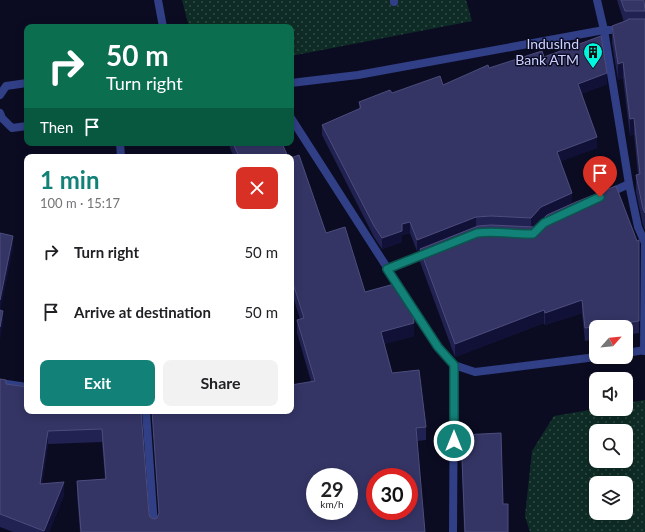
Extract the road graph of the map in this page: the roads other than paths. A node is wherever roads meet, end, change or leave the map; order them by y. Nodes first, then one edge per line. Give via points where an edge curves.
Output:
1 (158, 0) edge
2 (597, 0) edge
3 (162, 24) edge
4 (604, 30) junction
5 (631, 30) edge
6 (24, 83) edge
7 (294, 83) edge
8 (0, 95) edge
9 (0, 113) edge
10 (294, 123) edge
11 (24, 126) edge
12 (629, 184) junction
13 (600, 197) edge
14 (645, 243) edge
15 (436, 250) edge
16 (387, 269) junction
17 (644, 351) edge
18 (633, 352) edge
19 (589, 358) edge
20 (454, 365) junction
21 (0, 383) edge
22 (24, 387) edge
23 (146, 414) edge
24 (154, 526) edge
25 (453, 532) edge

1 - 3 street
2 - 4 street
4 - 5 street
4 - 7 street via 358,75
4 - 12 street
6 - 8 street via 6,86
9 - 11 street via 12,128
10 - 16 street
12 - 13 street
12 - 14 street via 638,227
14 - 17 street
15 - 16 street
16 - 20 street via 438,347
17 - 18 street
19 - 20 street via 475,372
20 - 25 street
21 - 22 street
23 - 24 street

